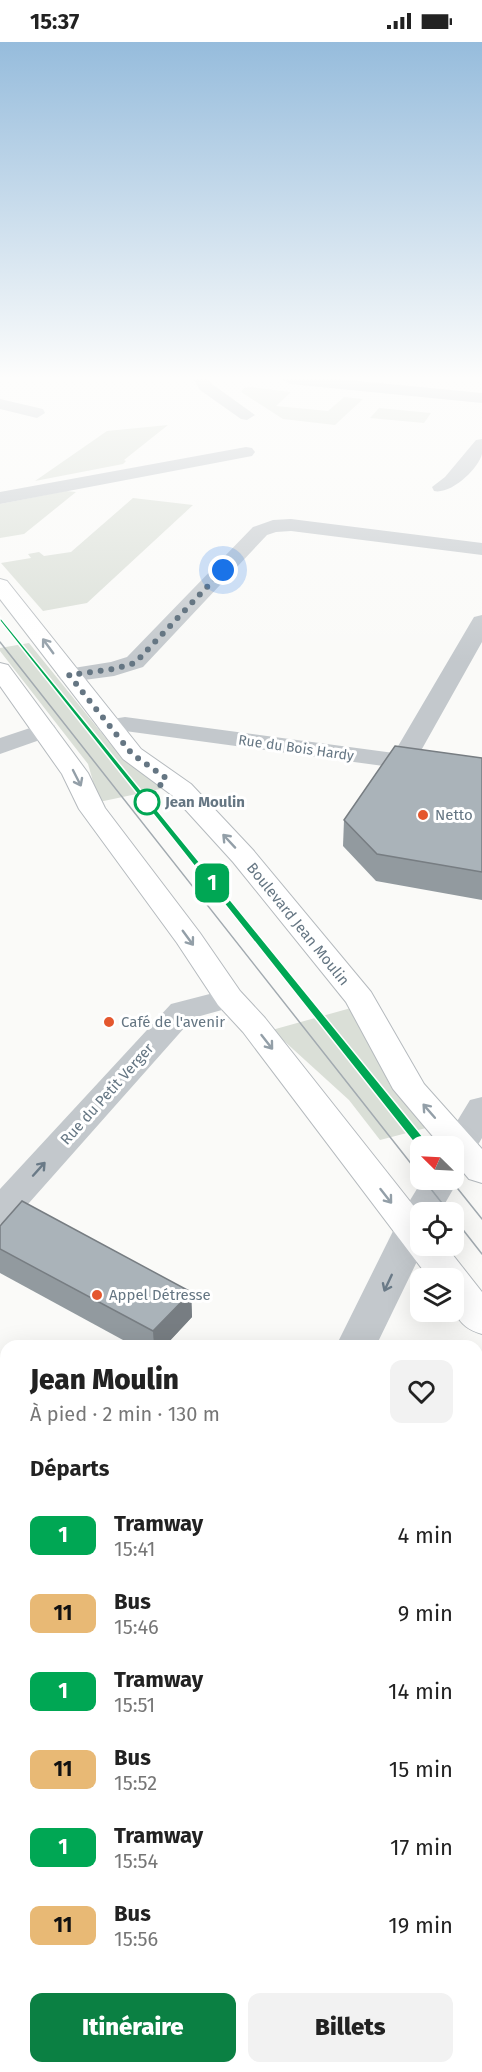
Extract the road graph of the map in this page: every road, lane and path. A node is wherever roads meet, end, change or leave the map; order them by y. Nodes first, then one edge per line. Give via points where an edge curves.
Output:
1 (130, 474) edge
2 (458, 474) edge
3 (441, 487) dead end
4 (0, 498) edge
5 (482, 549) edge
6 (0, 585) edge
7 (482, 622) edge
8 (0, 670) edge
9 (69, 675) junction
10 (109, 726) junction
11 (45, 730) junction
12 (0, 746) edge
13 (401, 763) junction
14 (482, 772) edge
15 (229, 998) junction
16 (482, 1108) edge
17 (445, 1136) edge
18 (464, 1138) edge
19 (464, 1157) edge
20 (482, 1171) edge
21 (0, 1212) edge
22 (410, 1216) edge
23 (410, 1247) edge
24 (464, 1296) edge
25 (482, 1320) edge
26 (359, 1340) edge

1 - 4 street
2 - 3 street
5 - 9 street via 273,526 261,531 135,663
9 -> 6 main road, Boulevard Jean Moulin
7 - 13 street
8 - 11 main road
9 - 10 main road, Boulevard Jean Moulin
10 - 13 street, Rue du Bois Hardy via 125,724
17 -> 10 main road, Boulevard Jean Moulin via 410,1089 360,999 243,856 182,790 132,754
11 - 12 street
11 -> 15 main road via 75,773 89,805
13 - 14 street, Rue du Bois Hardy
21 -> 15 street, Rue du Petit Verger via 182,1011
15 -> 22 main road
16 - 18 street
19 - 20 main road, Boulevard Jean Moulin
23 -> 26 street
24 - 25 main road

